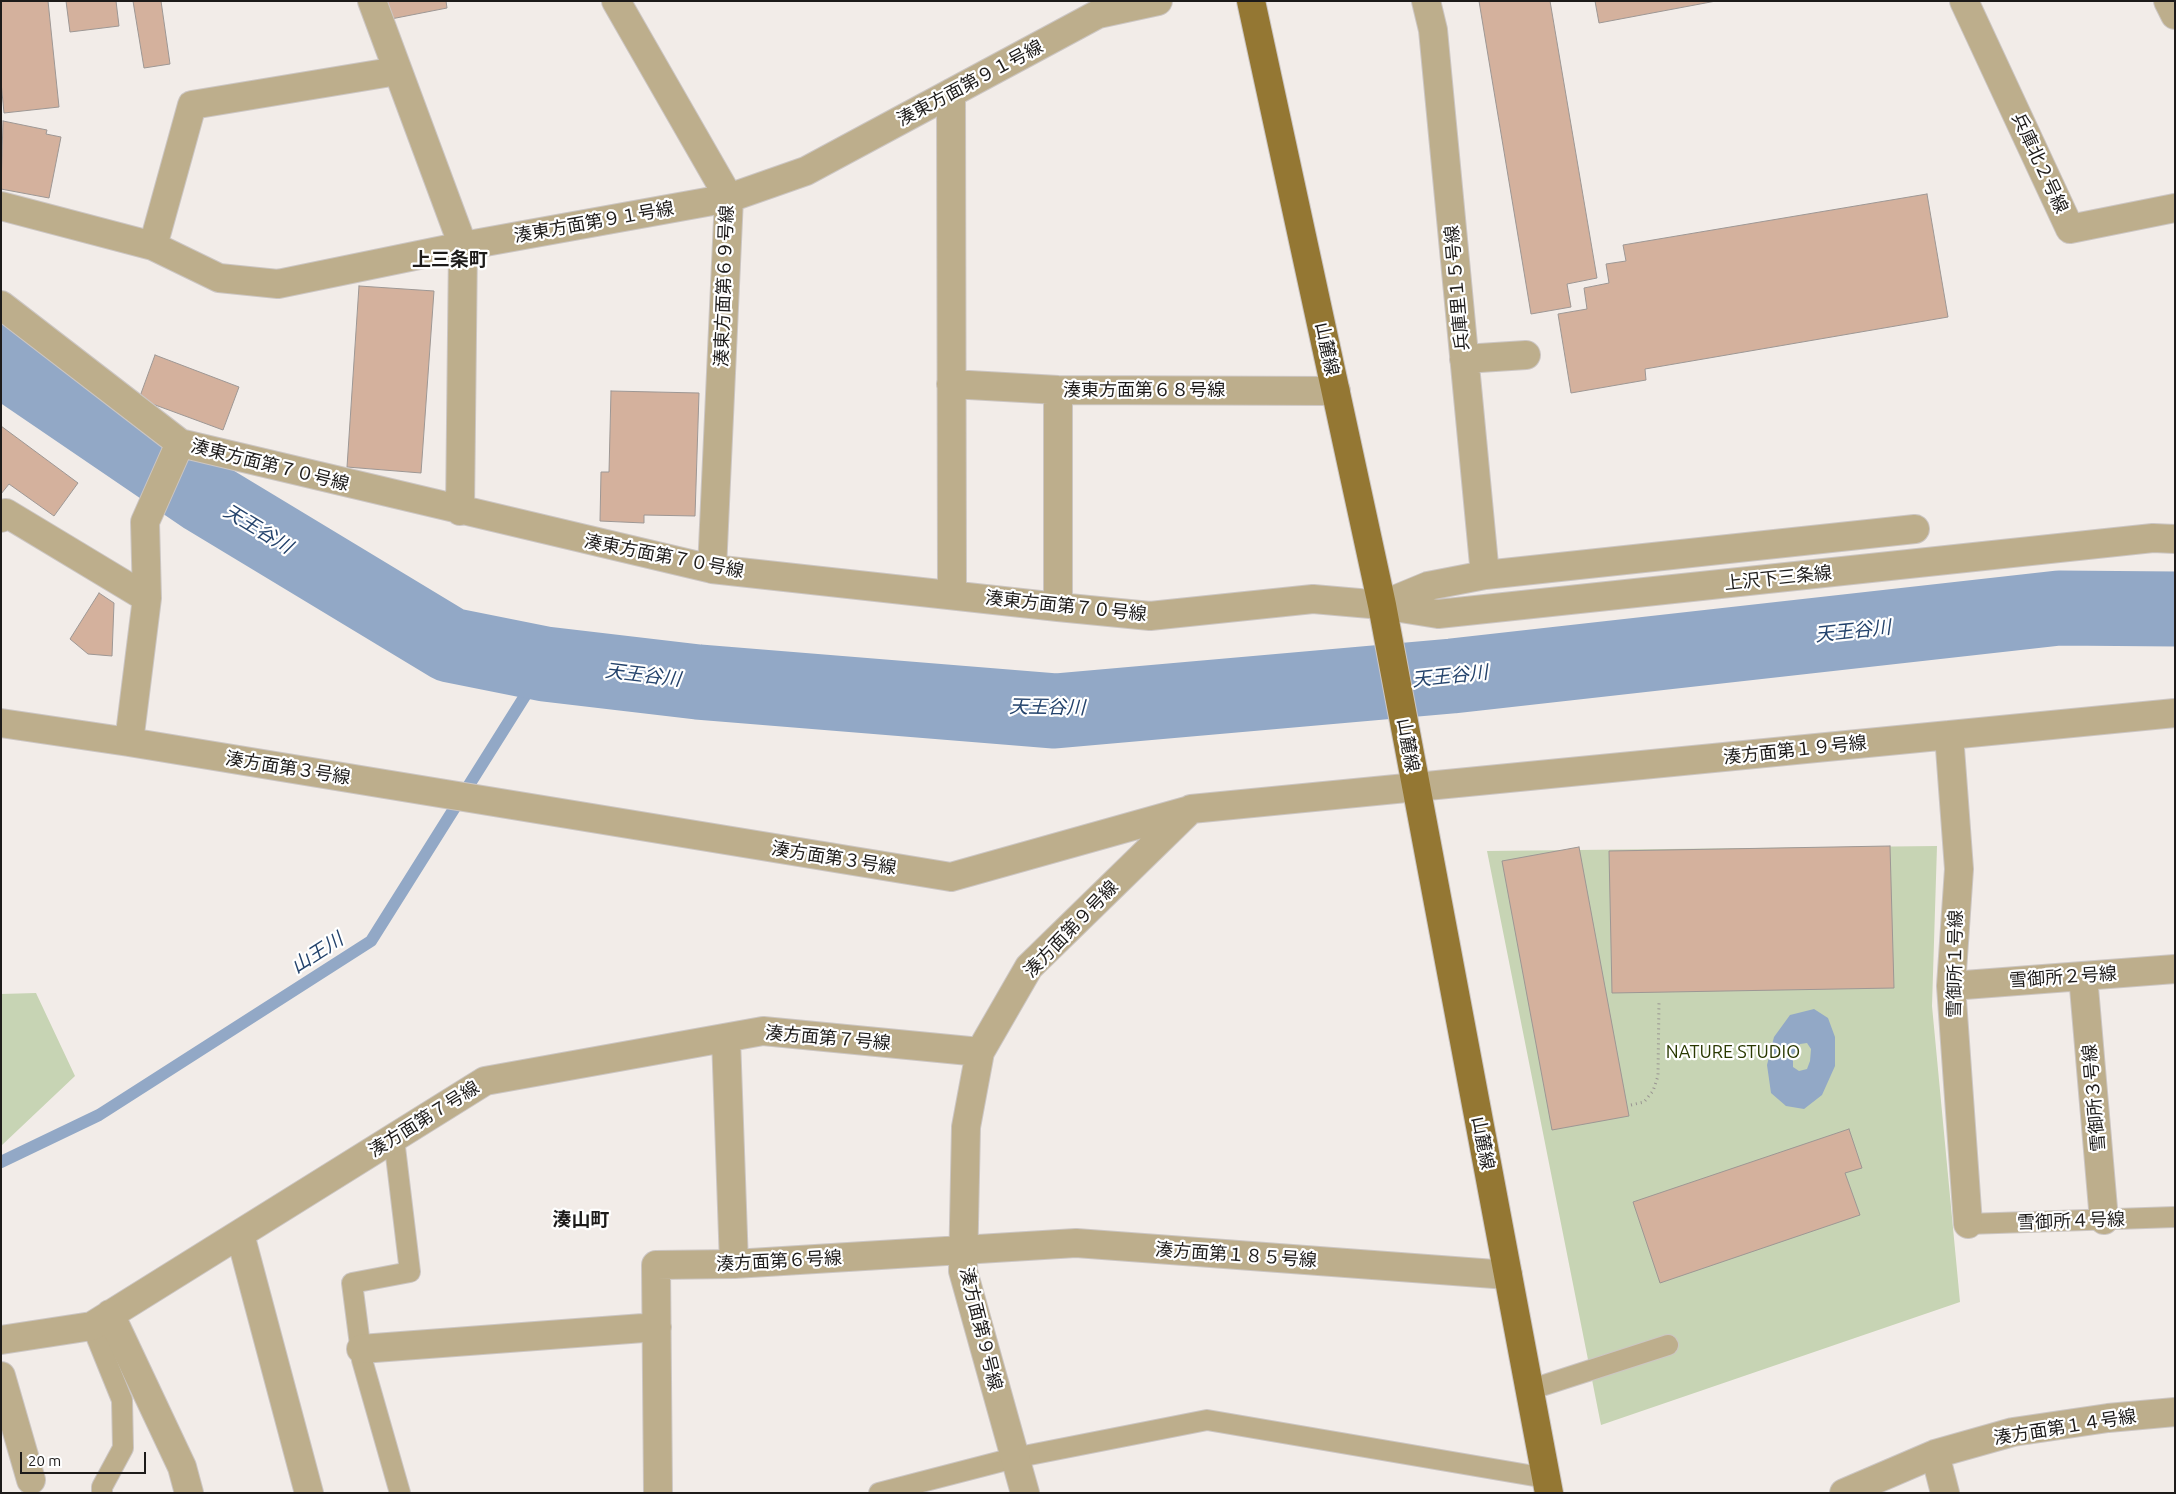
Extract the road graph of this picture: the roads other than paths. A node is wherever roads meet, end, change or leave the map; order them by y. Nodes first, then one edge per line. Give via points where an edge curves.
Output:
1 (372, 1) edge
2 (616, 1) edge
3 (1158, 1) edge
4 (1251, 1) edge
5 (1426, 1) edge
6 (1964, 1) edge
7 (2168, 1) edge
8 (2175, 15) edge
9 (397, 71) junction
10 (951, 93) junction
11 (729, 198) junction
12 (1, 206) edge
13 (2175, 208) edge
14 (153, 246) junction
15 (463, 246) junction
16 (1, 305) edge
17 (1526, 355) dead end
18 (1464, 359) junction
19 (951, 384) junction
20 (1058, 390) junction
21 (1336, 391) junction
22 (177, 448) junction
23 (460, 511) junction
24 (1, 518) edge
25 (1915, 529) dead end
26 (2175, 540) edge
27 (712, 569) junction
28 (1485, 576) junction
29 (952, 594) junction
30 (147, 598) junction
31 (1382, 605) junction
32 (1058, 607) junction
33 (2175, 713) edge
34 (1, 723) edge
35 (1950, 735) junction
36 (129, 742) junction
37 (1416, 786) junction
38 (1191, 809) junction
39 (2175, 969) edge
40 (2083, 976) junction
41 (1951, 986) junction
42 (726, 1038) junction
43 (980, 1052) junction
44 (394, 1139) junction
45 (2175, 1218) edge
46 (2104, 1220) junction
47 (1968, 1224) joint
48 (240, 1234) junction
49 (964, 1251) junction
50 (734, 1264) junction
51 (1508, 1275) junction
52 (101, 1320) junction
53 (657, 1327) junction
54 (1, 1340) edge
55 (1668, 1345) dead end
56 (361, 1349) junction
57 (1, 1376) edge
58 (1529, 1390) junction
59 (2175, 1412) edge
60 (1935, 1454) junction
61 (1014, 1458) junction
62 (31, 1480) dead end
63 (1548, 1486) edge
64 (102, 1493) edge
65 (189, 1493) edge
66 (309, 1493) edge
67 (400, 1493) edge
68 (658, 1493) edge
69 (879, 1493) edge
70 (1025, 1493) edge
71 (1844, 1493) edge
72 (1945, 1493) edge

1 - 9 street
2 - 11 street, 湊東方面第６９号線
3 - 10 street, 湊東方面第９１号線 via 1098,14
4 - 21 main road, 山麓線
5 - 18 street, 兵庫里１５号線 via 1433,30
6 - 13 street, 兵庫北２号線 via 2070,229
7 - 8 street
9 - 14 street via 192,105
9 - 15 street
10 - 11 street, 湊東方面第９１号線 via 806,171
10 - 19 street
11 - 15 street, 湊東方面第９１号線
11 - 27 street, 湊東方面第６９号線
12 - 14 street, 湊東方面第９１号線
14 - 15 street, 湊東方面第９１号線 via 219,278 278,284
15 - 23 street
16 - 22 street, 湊東方面第７０号線
17 - 18 street
18 - 28 street, 兵庫里１５号線
19 - 20 street, 湊東方面第６８号線
19 - 29 street
20 - 21 street, 湊東方面第６８号線
20 - 32 street
21 - 31 main road, 山麓線
22 - 23 street, 湊東方面第７０号線
22 - 30 street via 145,522
23 - 27 street, 湊東方面第７０号線
24 - 30 street via 6,513
25 - 28 street
26 - 31 street, 上沢下三条線 via 2152,538 1438,614
27 - 29 street, 湊東方面第７０号線
28 - 31 street via 1428,586
29 - 32 street, 湊東方面第７０号線
30 - 36 street
31 - 32 street, 湊東方面第７０号線 via 1313,600 1150,616
31 - 37 main road, 山麓線
33 - 35 street, 湊方面第１９号線
34 - 36 street, 湊方面第３号線
35 - 37 street, 湊方面第１９号線
35 - 41 street, 雪御所１号線 via 1959,869
36 - 38 street, 湊方面第３号線 via 951,877
37 - 38 street
37 - 51 main road, 山麓線
38 - 43 street, 湊方面第９号線 via 1029,967
39 - 40 street, 雪御所２号線
40 - 41 street, 雪御所２号線
40 - 46 street, 雪御所３号線
41 - 47 street, 雪御所１号線
42 - 43 street, 湊方面第７号線 via 763,1031
42 - 44 street, 湊方面第７号線 via 485,1081
42 - 50 street
43 - 49 street, 湊方面第９号線 via 966,1127
44 - 48 street, 湊方面第７号線
44 - 56 lane via 410,1272 352,1283
45 - 46 lane, 雪御所４号線
46 - 47 lane, 雪御所４号線
48 - 52 street, 湊方面第７号線
48 - 66 street
49 - 50 street, 湊方面第６号線
49 - 51 street, 湊方面第１８５号線 via 1076,1243
49 - 61 street, 湊方面第９号線 via 963,1271
50 - 53 street, 湊方面第６号線 via 656,1265
51 - 58 main road, 山麓線
52 - 54 street, 湊方面第７号線
52 - 64 lane via 122,1400 122,1448
52 - 65 street via 182,1466
53 - 56 street
53 - 68 street
55 - 58 lane
56 - 67 lane
57 - 62 street
58 - 63 main road, 山麓線
59 - 60 street, 湊方面第１４号線 via 2013,1432
60 - 71 street, 湊方面第１４号線
60 - 72 street
61 - 63 lane via 1207,1420
61 - 69 lane
61 - 70 street, 湊方面第９号線

